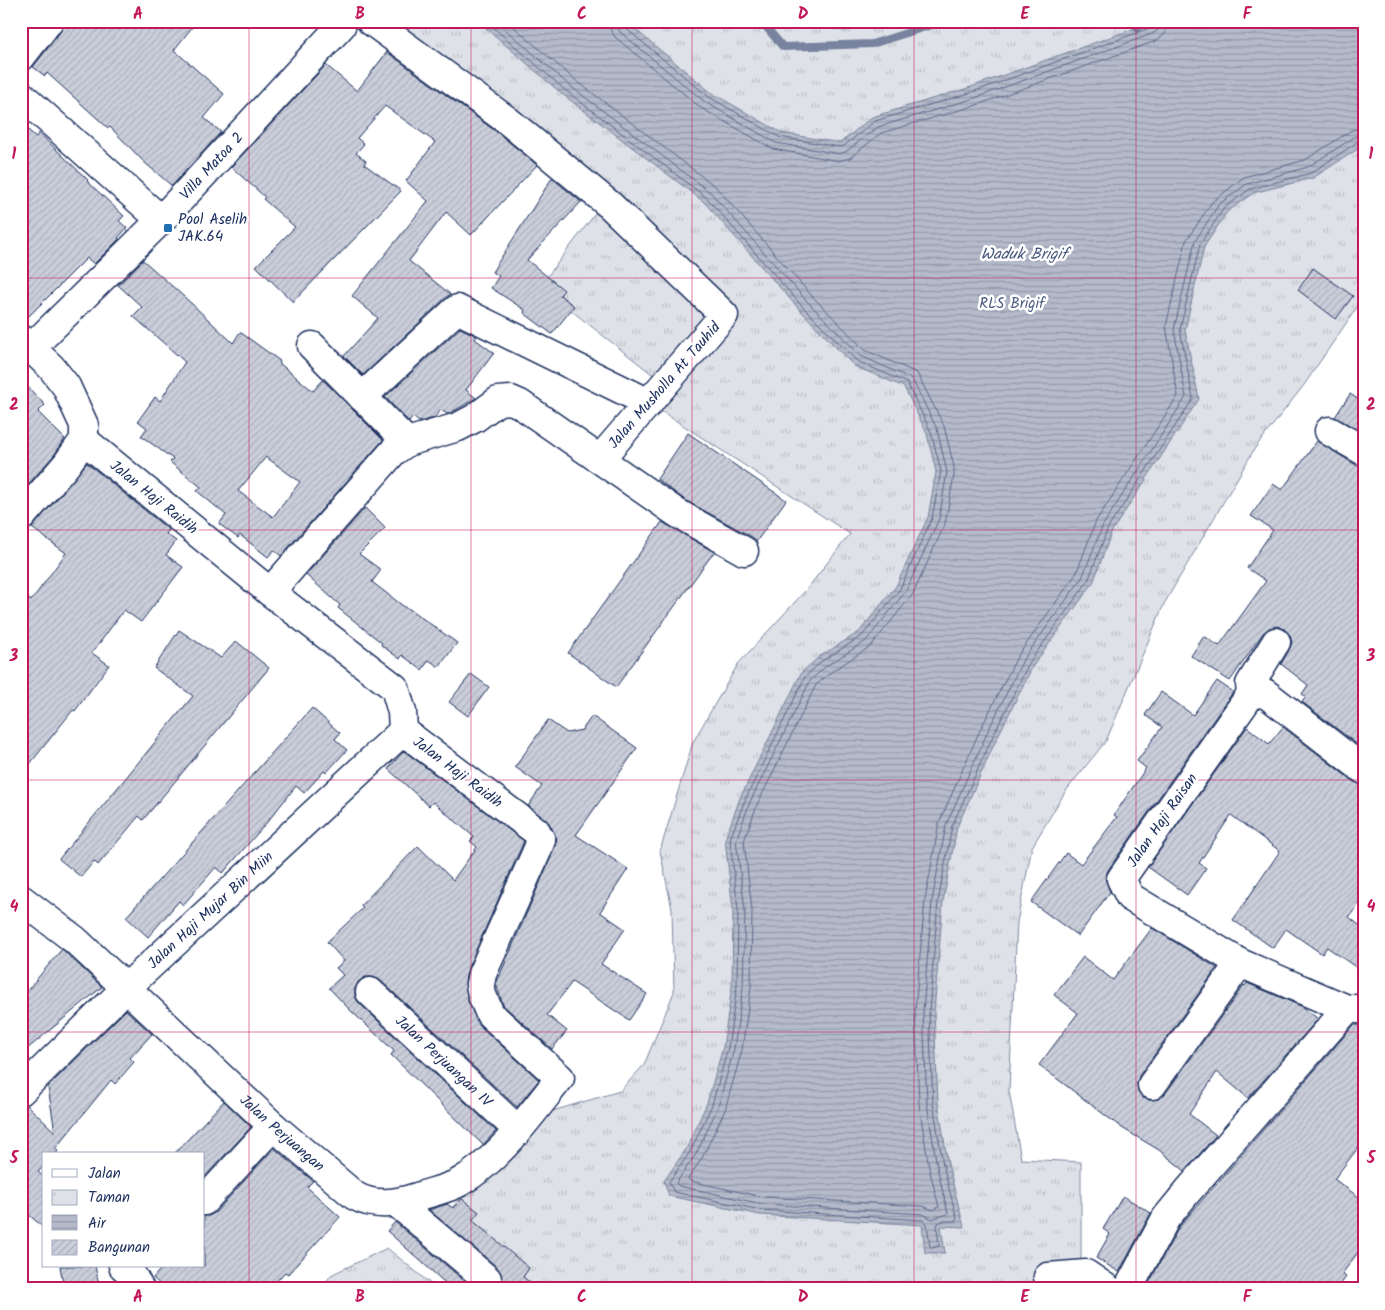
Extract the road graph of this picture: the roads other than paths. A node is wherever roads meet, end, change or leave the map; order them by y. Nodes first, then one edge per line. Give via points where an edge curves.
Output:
1 (49, 21) edge
2 (343, 21) edge
3 (371, 21) edge
4 (21, 57) edge
5 (21, 95) edge
6 (161, 220) junction
7 (27, 343) edge
8 (312, 346) dead end
9 (362, 397) junction
10 (649, 403) junction
11 (1329, 431) dead end
12 (84, 440) junction
13 (407, 442) junction
14 (1364, 451) edge
15 (600, 460) junction
16 (21, 518) edge
17 (744, 552) dead end
18 (270, 592) junction
19 (1276, 642) dead end
20 (1251, 694) junction
21 (403, 731) junction
22 (1364, 770) edge
23 (21, 899) edge
24 (1240, 963) junction
25 (128, 987) junction
26 (370, 992) dead end
27 (1356, 1009) edge
28 (560, 1078) joint
29 (1152, 1085) dead end
30 (21, 1091) edge
31 (273, 1126) junction
32 (518, 1130) junction
33 (205, 1200) edge
34 (397, 1204) junction
35 (125, 1268) edge
36 (1048, 1277) dead end
37 (487, 1279) dead end
38 (140, 1289) edge
39 (1108, 1289) edge
40 (1128, 1289) edge

1 - 4 street
2 - 6 street, Villa Matoa 2
3 - 10 street, Jalan Musholla At Tauhid via 508,120 611,206 724,315
5 - 6 street
6 - 7 street, Villa Matoa 2
7 - 12 street via 66,386 84,425
8 - 9 street
9 - 10 street via 457,310
9 - 13 street
10 - 15 street, Jalan Musholla At Tauhid
11 - 14 street
12 - 16 street
12 - 18 street, Jalan Haji Raidih
13 - 15 street, Jalan Musholla At Tauhid via 458,427 498,401 511,400
13 - 18 street, Jalan Musholla At Tauhid via 393,452
15 - 17 street via 677,513
18 - 21 street, Jalan Haji Raidih via 394,688 402,712
19 - 20 street via 1250,684
20 - 22 street via 1265,693
20 - 24 street, Jalan Haji Raisan via 1121,879 1130,897
21 - 25 street, Jalan Haji Mujar Bin Miin
21 - 28 street, Jalan Haji Raidih via 533,828 540,840 480,984 490,1014
23 - 25 street, Jalan Perjuangan via 75,940
24 - 27 street, Jalan Haji Raisan
24 - 29 street
25 - 30 street, Jalan Haji Mujar Bin Miin
25 - 31 street, Jalan Perjuangan
26 - 32 street, Jalan Perjuangan IV
27 - 40 street via 1166,1218
28 - 32 street, Jalan Perjuangan
31 - 33 street
31 - 34 street, Jalan Perjuangan via 355,1196 364,1201
32 - 34 street, Jalan Perjuangan via 460,1182
34 - 37 street
35 - 38 street
36 - 39 street via 1086,1274

